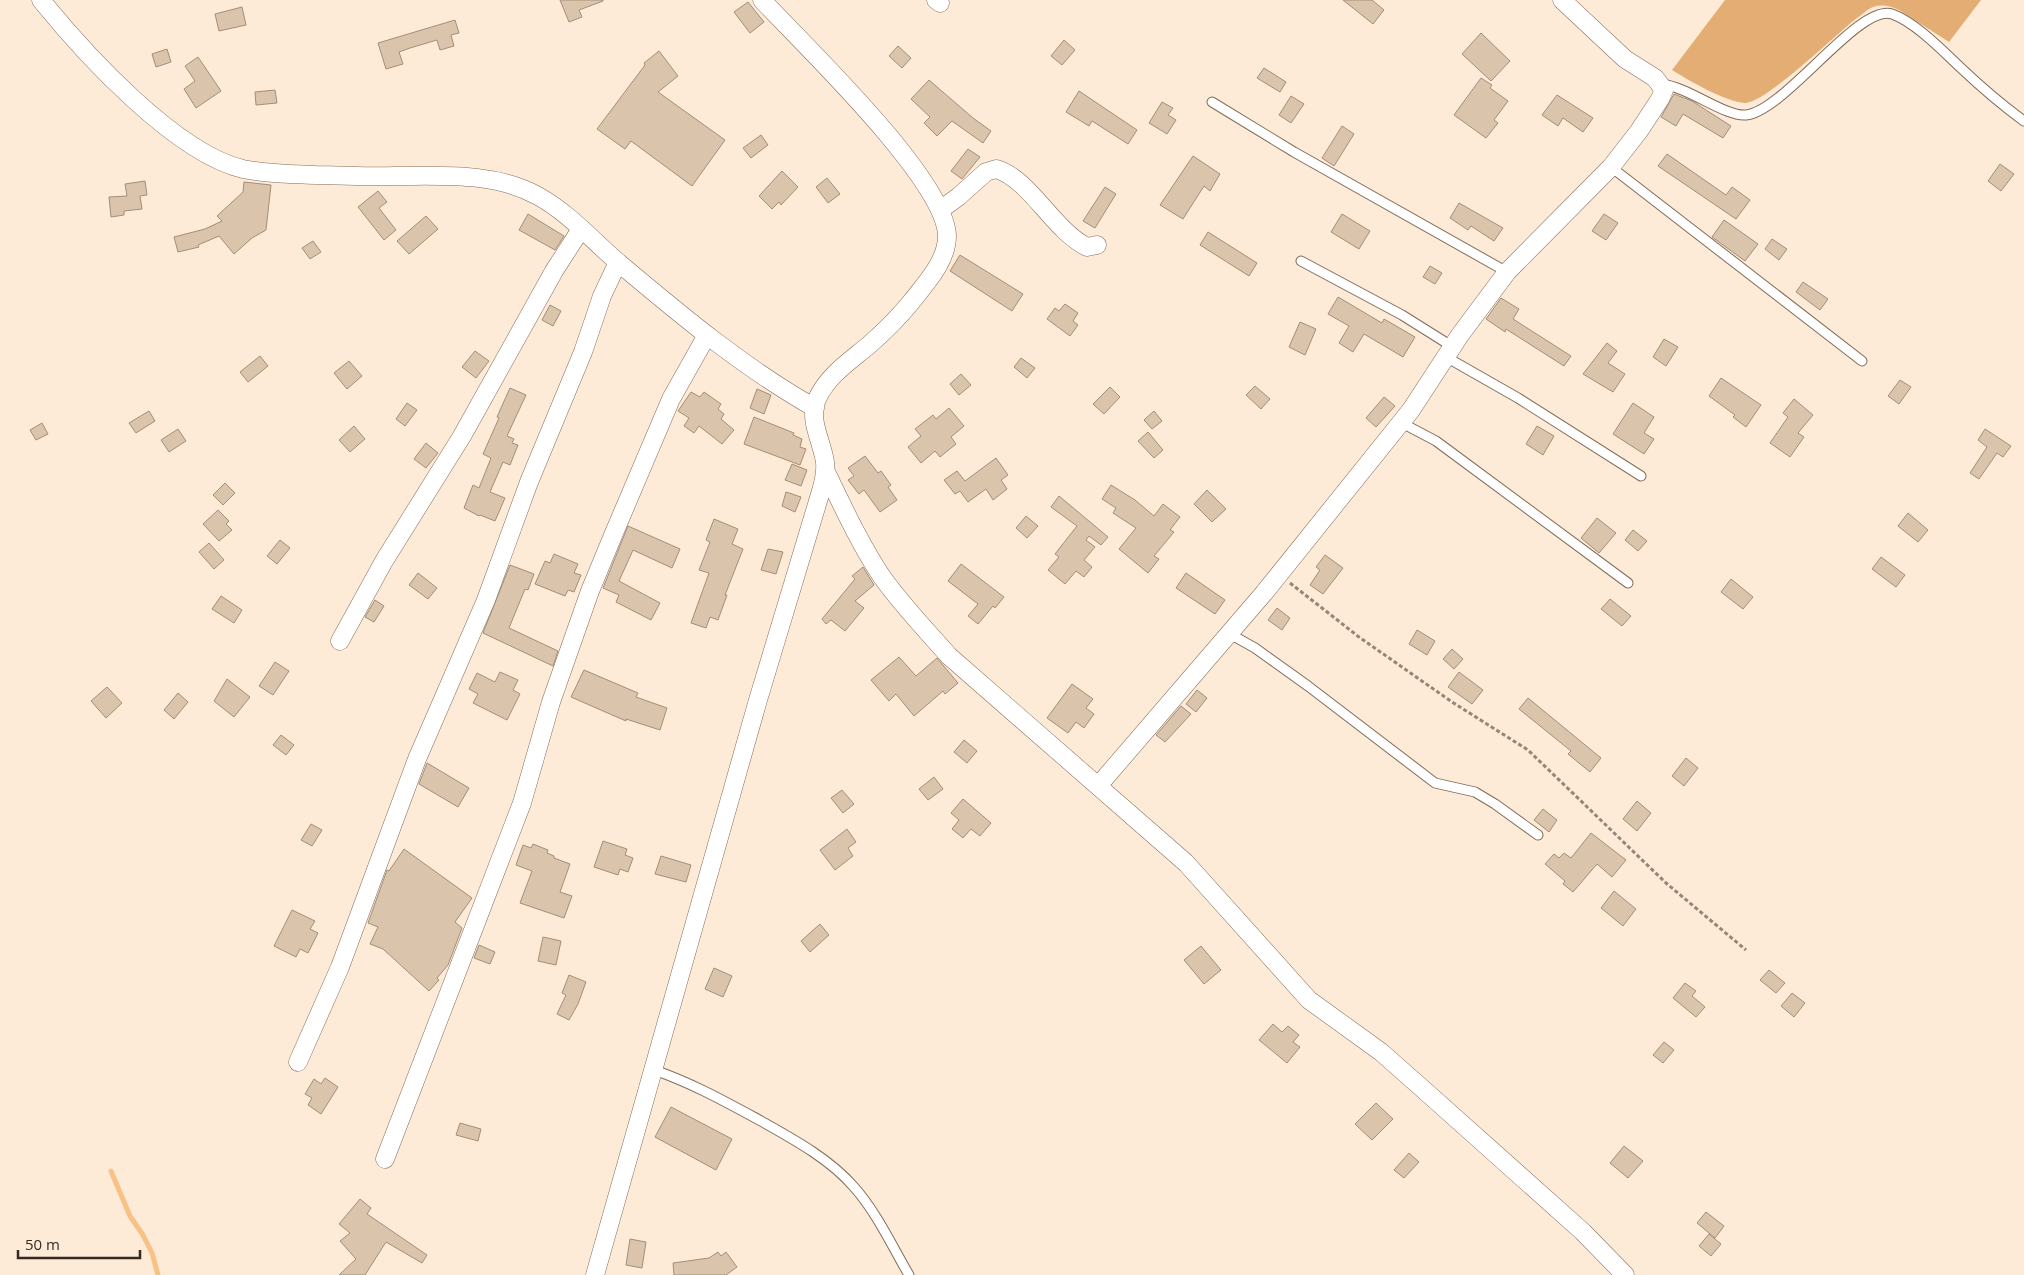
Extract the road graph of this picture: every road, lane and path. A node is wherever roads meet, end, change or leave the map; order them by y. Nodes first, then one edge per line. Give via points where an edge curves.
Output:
1 (41, 0) edge
2 (762, 0) edge
3 (1562, 0) edge
4 (1661, 84) junction
5 (1212, 102) dead end
6 (2024, 121) edge
7 (1611, 167) junction
8 (940, 210) junction
9 (581, 229) junction
10 (1097, 245) dead end
11 (1301, 261) dead end
12 (618, 262) junction
13 (1507, 272) junction
14 (707, 335) junction
15 (1449, 352) junction
16 (1862, 362) dead end
17 (815, 408) junction
18 (1400, 422) junction
19 (826, 472) junction
20 (1641, 476) dead end
21 (1280, 573) junction
22 (1628, 583) dead end
23 (1230, 634) junction
24 (340, 641) dead end
25 (1098, 786) junction
26 (1538, 835) dead end
27 (1746, 950) dead end
28 (298, 1062) dead end
29 (654, 1070) junction
30 (385, 1159) dead end
31 (594, 1275) edge
32 (909, 1275) edge
33 (1625, 1275) edge

1 - 9 street via 75,42 162,124 216,160 275,173 488,179 539,196
2 - 8 street via 884,131 926,183
3 - 4 street via 1625,59
4 - 6 lane via 1673,85 1726,110 1747,115 1768,105 1847,36 1867,20 1883,13 1892,14 1926,36
4 - 7 street via 1664,90 1660,99
5 - 13 lane
7 - 13 street
7 - 16 lane
8 - 10 street via 986,172 996,169 1013,176 1074,239 1088,247
8 - 17 street via 947,234 946,247 936,268 896,319 825,384
9 - 12 street
9 - 24 street
11 - 15 lane via 1402,315
12 - 14 street
12 - 28 street via 529,482 486,600 417,759 340,967
13 - 15 street
14 - 17 street via 745,365
14 - 30 street via 671,399 594,583 551,702 522,803
15 - 18 street
15 - 20 lane
17 - 19 street via 815,426
18 - 21 street
18 - 22 lane via 1436,441
19 - 25 street via 850,522 882,576 924,629 949,656
19 - 29 street
21 - 23 street
21 - 27 path via 1359,637 1528,750 1666,883
23 - 25 street
23 - 26 lane via 1308,686 1435,784 1475,792
25 - 33 street via 1186,863 1309,1000 1381,1052 1583,1232
29 - 31 street
29 - 32 lane via 722,1100 779,1132 839,1172 864,1199

